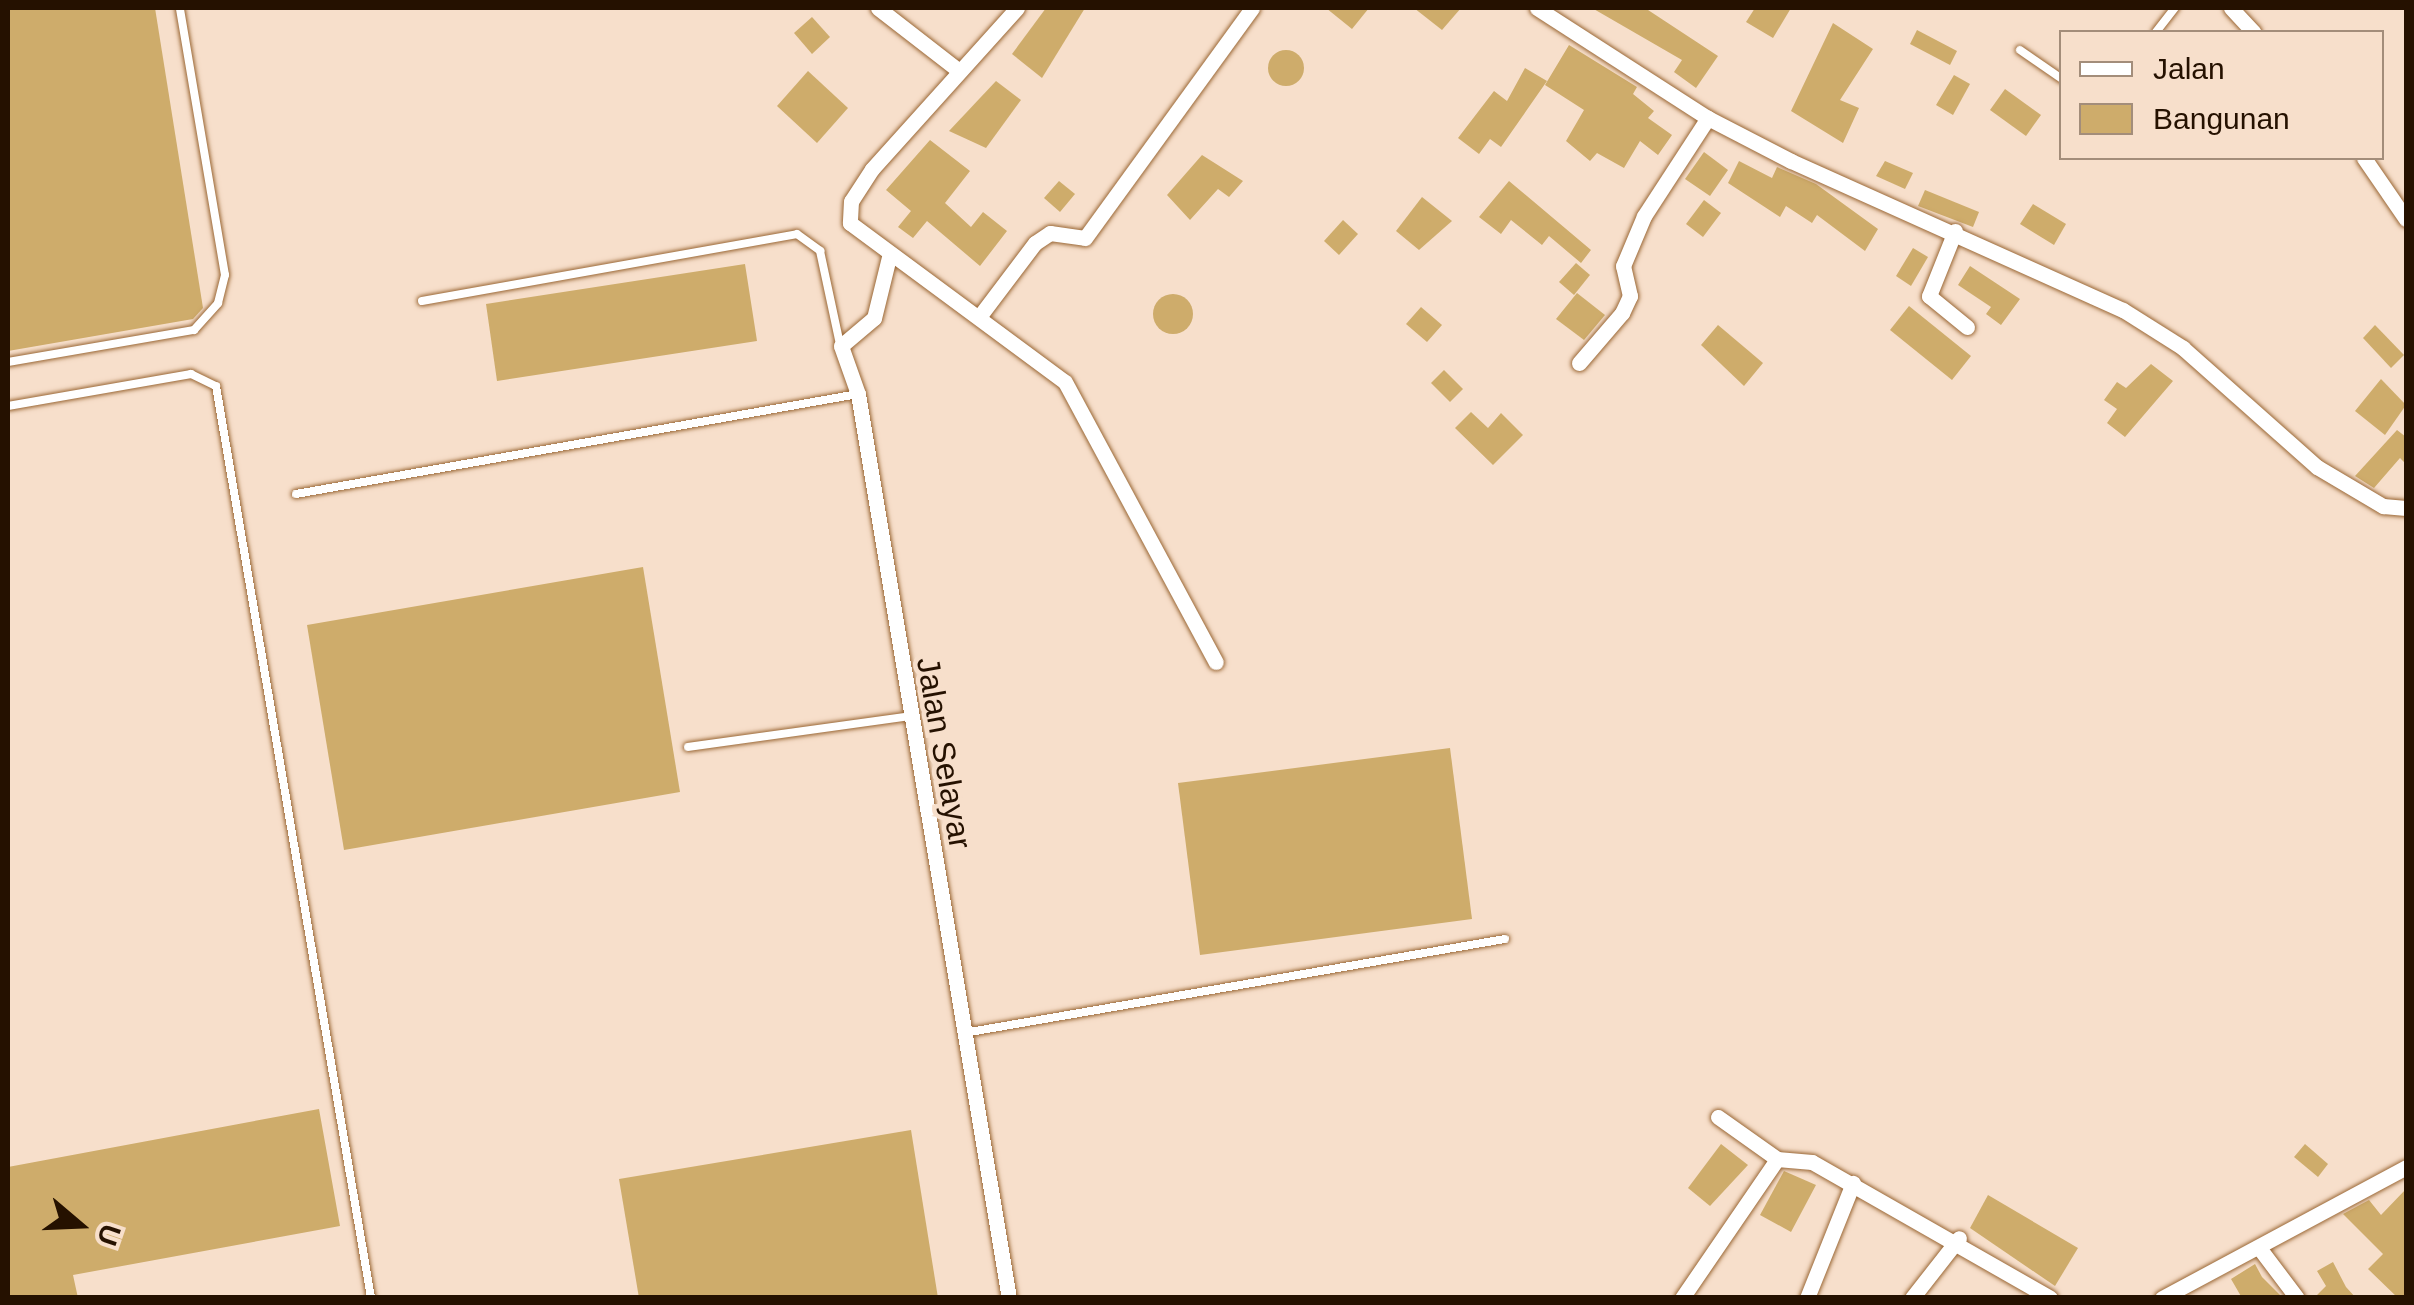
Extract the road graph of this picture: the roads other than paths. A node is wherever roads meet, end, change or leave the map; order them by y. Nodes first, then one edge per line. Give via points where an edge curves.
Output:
1 (180, 8) edge
2 (878, 8) edge
3 (1017, 8) edge
4 (1252, 8) edge
5 (1537, 8) edge
6 (2174, 8) edge
7 (2231, 8) edge
8 (2158, 30) edge
9 (2251, 30) edge
10 (2020, 50) dead end
11 (958, 70) junction
12 (2059, 76) edge
13 (1708, 118) junction
14 (2365, 160) edge
15 (2406, 219) edge
16 (1955, 231) junction
17 (889, 257) junction
18 (422, 301) dead end
19 (980, 317) junction
20 (1967, 327) dead end
21 (841, 346) junction
22 (8, 362) edge
23 (1579, 363) dead end
24 (858, 394) junction
25 (8, 406) edge
26 (296, 494) dead end
27 (2406, 508) edge
28 (1216, 662) dead end
29 (910, 716) junction
30 (688, 747) dead end
31 (1505, 939) dead end
32 (964, 1032) junction
33 (1718, 1117) dead end
34 (1777, 1159) junction
35 (2406, 1167) edge
36 (1853, 1183) junction
37 (1958, 1238) junction
38 (2260, 1249) junction
39 (371, 1298) edge
40 (1009, 1298) edge
41 (1682, 1298) edge
42 (1807, 1298) edge
43 (1912, 1298) edge
44 (2050, 1298) edge
45 (2162, 1298) edge
46 (2296, 1298) edge

1 - 22 lane via 224,275 218,302 194,330
2 - 11 street
3 - 11 street
4 - 19 street via 1085,238 1050,233 1036,243
5 - 13 street
6 - 8 lane
7 - 9 street
10 - 12 lane
11 - 17 street via 850,200 856,232
13 - 16 street
13 - 23 street via 1644,216 1624,266 1630,296 1622,312
14 - 15 street
16 - 20 street via 1929,296
16 - 27 street via 2140,320 2317,467 2383,506
17 - 19 street
17 - 21 street via 874,318
18 - 21 lane, Jalan Selayar via 797,234 820,251
19 - 28 street via 1036,355 1075,395
21 - 24 street, Jalan Selayar
24 - 26 lane
24 - 29 street, Jalan Selayar
25 - 39 lane via 191,374 216,386
29 - 30 lane
29 - 32 street, Jalan Selayar
31 - 32 lane
32 - 40 street, Jalan Selayar
33 - 34 street
34 - 36 street via 1812,1162
34 - 41 street
35 - 38 street
36 - 37 street
36 - 42 street
37 - 43 street
37 - 44 street
38 - 45 street
38 - 46 street

